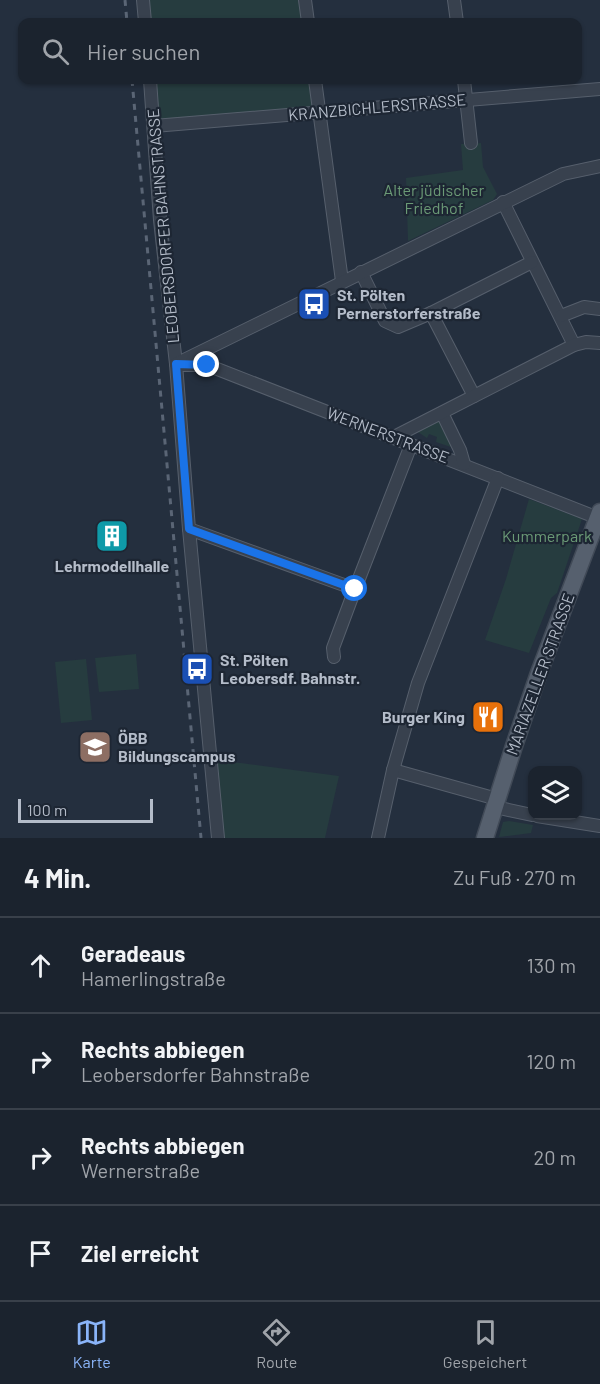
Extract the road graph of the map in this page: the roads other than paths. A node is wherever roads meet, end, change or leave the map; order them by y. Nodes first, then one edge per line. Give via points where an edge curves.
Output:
1 (143, 0) edge
2 (305, 0) edge
3 (454, 0) edge
4 (145, 18) edge
5 (307, 18) edge
6 (456, 18) edge
7 (150, 84) edge
8 (316, 84) edge
9 (465, 84) edge
10 (600, 89) edge
11 (467, 100) junction
12 (319, 112) junction
13 (154, 126) junction
14 (471, 143) dead end
15 (600, 166) edge
16 (503, 202) junction
17 (532, 261) junction
18 (361, 272) junction
19 (342, 281) junction
20 (600, 309) edge
21 (430, 313) junction
22 (561, 316) junction
23 (600, 340) edge
24 (574, 345) junction
25 (176, 364) junction
26 (474, 396) junction
27 (442, 413) junction
28 (392, 438) junction
29 (411, 445) junction
30 (464, 464) junction
31 (498, 478) junction
32 (599, 515) edge
33 (189, 529) junction
34 (355, 589) junction
35 (334, 657) dead end
36 (393, 770) junction
37 (496, 803) junction
38 (528, 813) edge
39 (565, 820) edge
40 (600, 826) edge
41 (218, 838) edge
42 (378, 838) edge
43 (485, 838) edge

1 - 4 street
2 - 5 street
3 - 6 street
7 - 13 street, LEOBERSDORFER BAHNSTRASSE
8 - 12 street
9 - 11 street
10 - 11 street, KRANZBICHLERSTRASSE
11 - 12 street, KRANZBICHLERSTRASSE
11 - 14 street
12 - 13 street, KRANZBICHLERSTRASSE
12 - 19 street
13 - 25 street, LEOBERSDORFER BAHNSTRASSE
15 - 16 street via 562,174
16 - 17 street
16 - 18 street
17 - 21 street
17 - 22 street
18 - 19 street
18 - 21 street via 385,321 391,325 398,327
19 - 25 street
20 - 22 street via 584,308
21 - 26 street
22 - 24 street
23 - 24 street
24 - 26 street
25 - 28 street, WERNERSTRASSE via 207,365
25 - 33 street, LEOBERSDORFER BAHNSTRASSE
26 - 27 street
27 - 28 street
27 - 30 street
28 - 29 street, WERNERSTRASSE
29 - 30 street, WERNERSTRASSE
29 - 34 street
30 - 31 street, WERNERSTRASSE
31 - 32 street, WERNERSTRASSE
31 - 36 street via 418,683
32 - 37 main road, MARIAZELLER STRASSE via 539,673
33 - 34 street
33 - 41 street, LEOBERSDORFER BAHNSTRASSE
34 - 35 street via 333,648
36 - 37 street
36 - 42 street
37 - 38 street
37 - 43 main road, MARIAZELLER STRASSE
39 - 40 street

